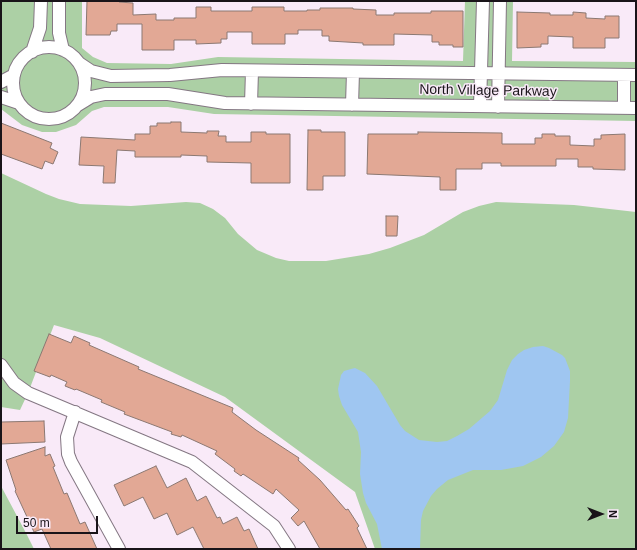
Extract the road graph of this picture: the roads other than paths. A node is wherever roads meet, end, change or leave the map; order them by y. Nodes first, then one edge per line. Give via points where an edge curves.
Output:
1 (41, 1) edge
2 (59, 1) edge
3 (483, 1) edge
4 (500, 1) edge
5 (63, 50) junction
6 (32, 52) junction
7 (79, 63) junction
8 (252, 71) junction
9 (353, 72) junction
10 (481, 73) junction
11 (499, 74) junction
12 (14, 75) junction
13 (630, 75) edge
14 (1, 82) edge
15 (1, 96) edge
16 (19, 103) junction
17 (251, 104) junction
18 (78, 105) junction
19 (352, 105) junction
20 (480, 106) junction
21 (498, 107) junction
22 (630, 108) edge
23 (1, 365) edge
24 (75, 412) junction
25 (119, 549) edge
26 (289, 549) edge

1 - 6 street via 40,28
2 - 5 street via 59,33
3 - 10 street
4 - 11 street
5 - 6 street via 42,48
5 - 7 street
6 - 12 street via 24,58
7 - 8 street, North Village Parkway via 91,71 111,76 170,75 222,70
7 - 18 street via 84,73 85,84
8 - 9 street, North Village Parkway
8 - 17 street
9 - 10 street, North Village Parkway
9 - 19 street
10 - 11 street, North Village Parkway
10 - 20 street
11 - 13 street, North Village Parkway
11 - 21 street
12 - 14 street
12 - 16 street via 13,84
13 - 22 street, North Village Parkway
15 - 16 street
16 - 18 street via 27,112 48,120 70,113
17 - 18 street, North Village Parkway via 225,103 168,94 105,94 91,97
17 - 19 street, North Village Parkway
19 - 20 street, North Village Parkway
20 - 21 street, North Village Parkway
21 - 22 street, North Village Parkway
23 - 24 street via 28,393
24 - 25 street via 67,437 68,454
24 - 26 street via 192,462 274,526

